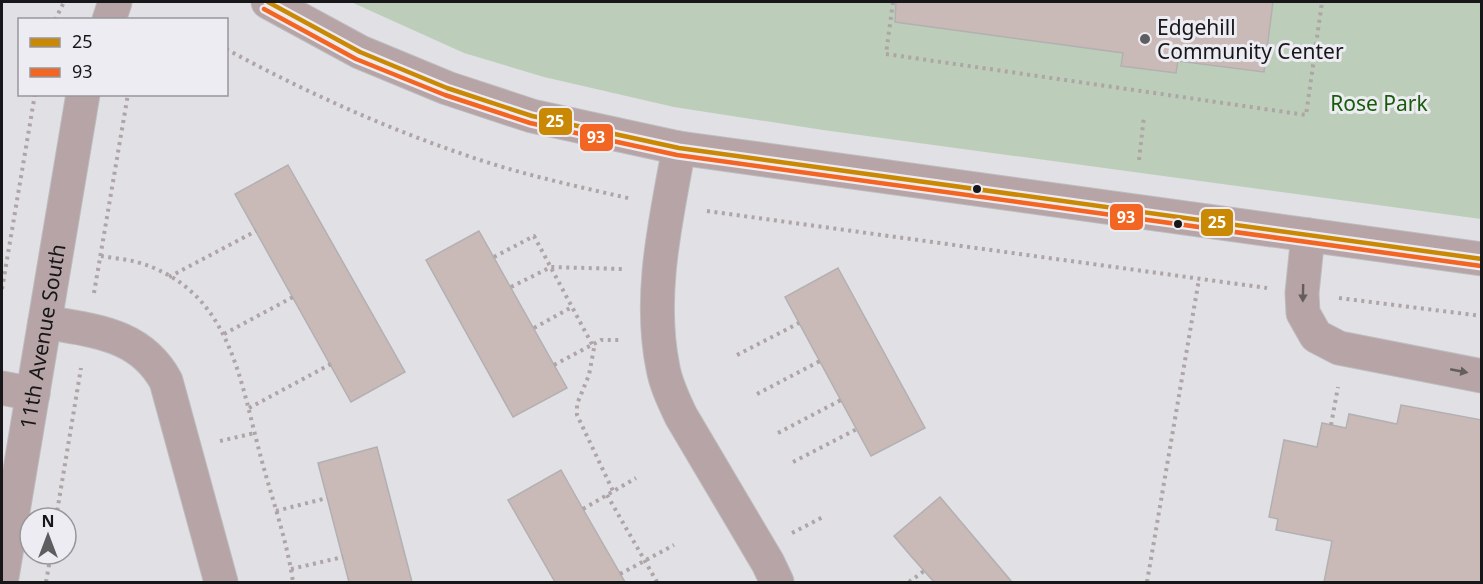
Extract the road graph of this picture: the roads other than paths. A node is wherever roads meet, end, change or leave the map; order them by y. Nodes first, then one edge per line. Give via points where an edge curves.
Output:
1 (115, 2) edge
2 (268, 2) edge
3 (110, 18) edge
4 (83, 96) edge
5 (679, 148) junction
6 (1308, 235) junction
7 (1482, 259) edge
8 (45, 322) junction
9 (1482, 376) edge
10 (2, 388) edge
11 (33, 394) junction
12 (2, 577) edge
13 (221, 582) edge
14 (777, 582) edge

1 - 3 street
2 - 5 street via 360,52 447,88 532,116
4 - 8 street, 11th Avenue South
5 - 6 street
5 - 14 street via 660,258 658,317 663,369 681,416
6 - 7 street
6 -> 9 street via 1303,313 1316,336 1339,348
8 - 11 street, 11th Avenue South
8 - 13 street via 115,336 140,351 159,370
10 - 11 street
11 - 12 street, 11th Avenue South

